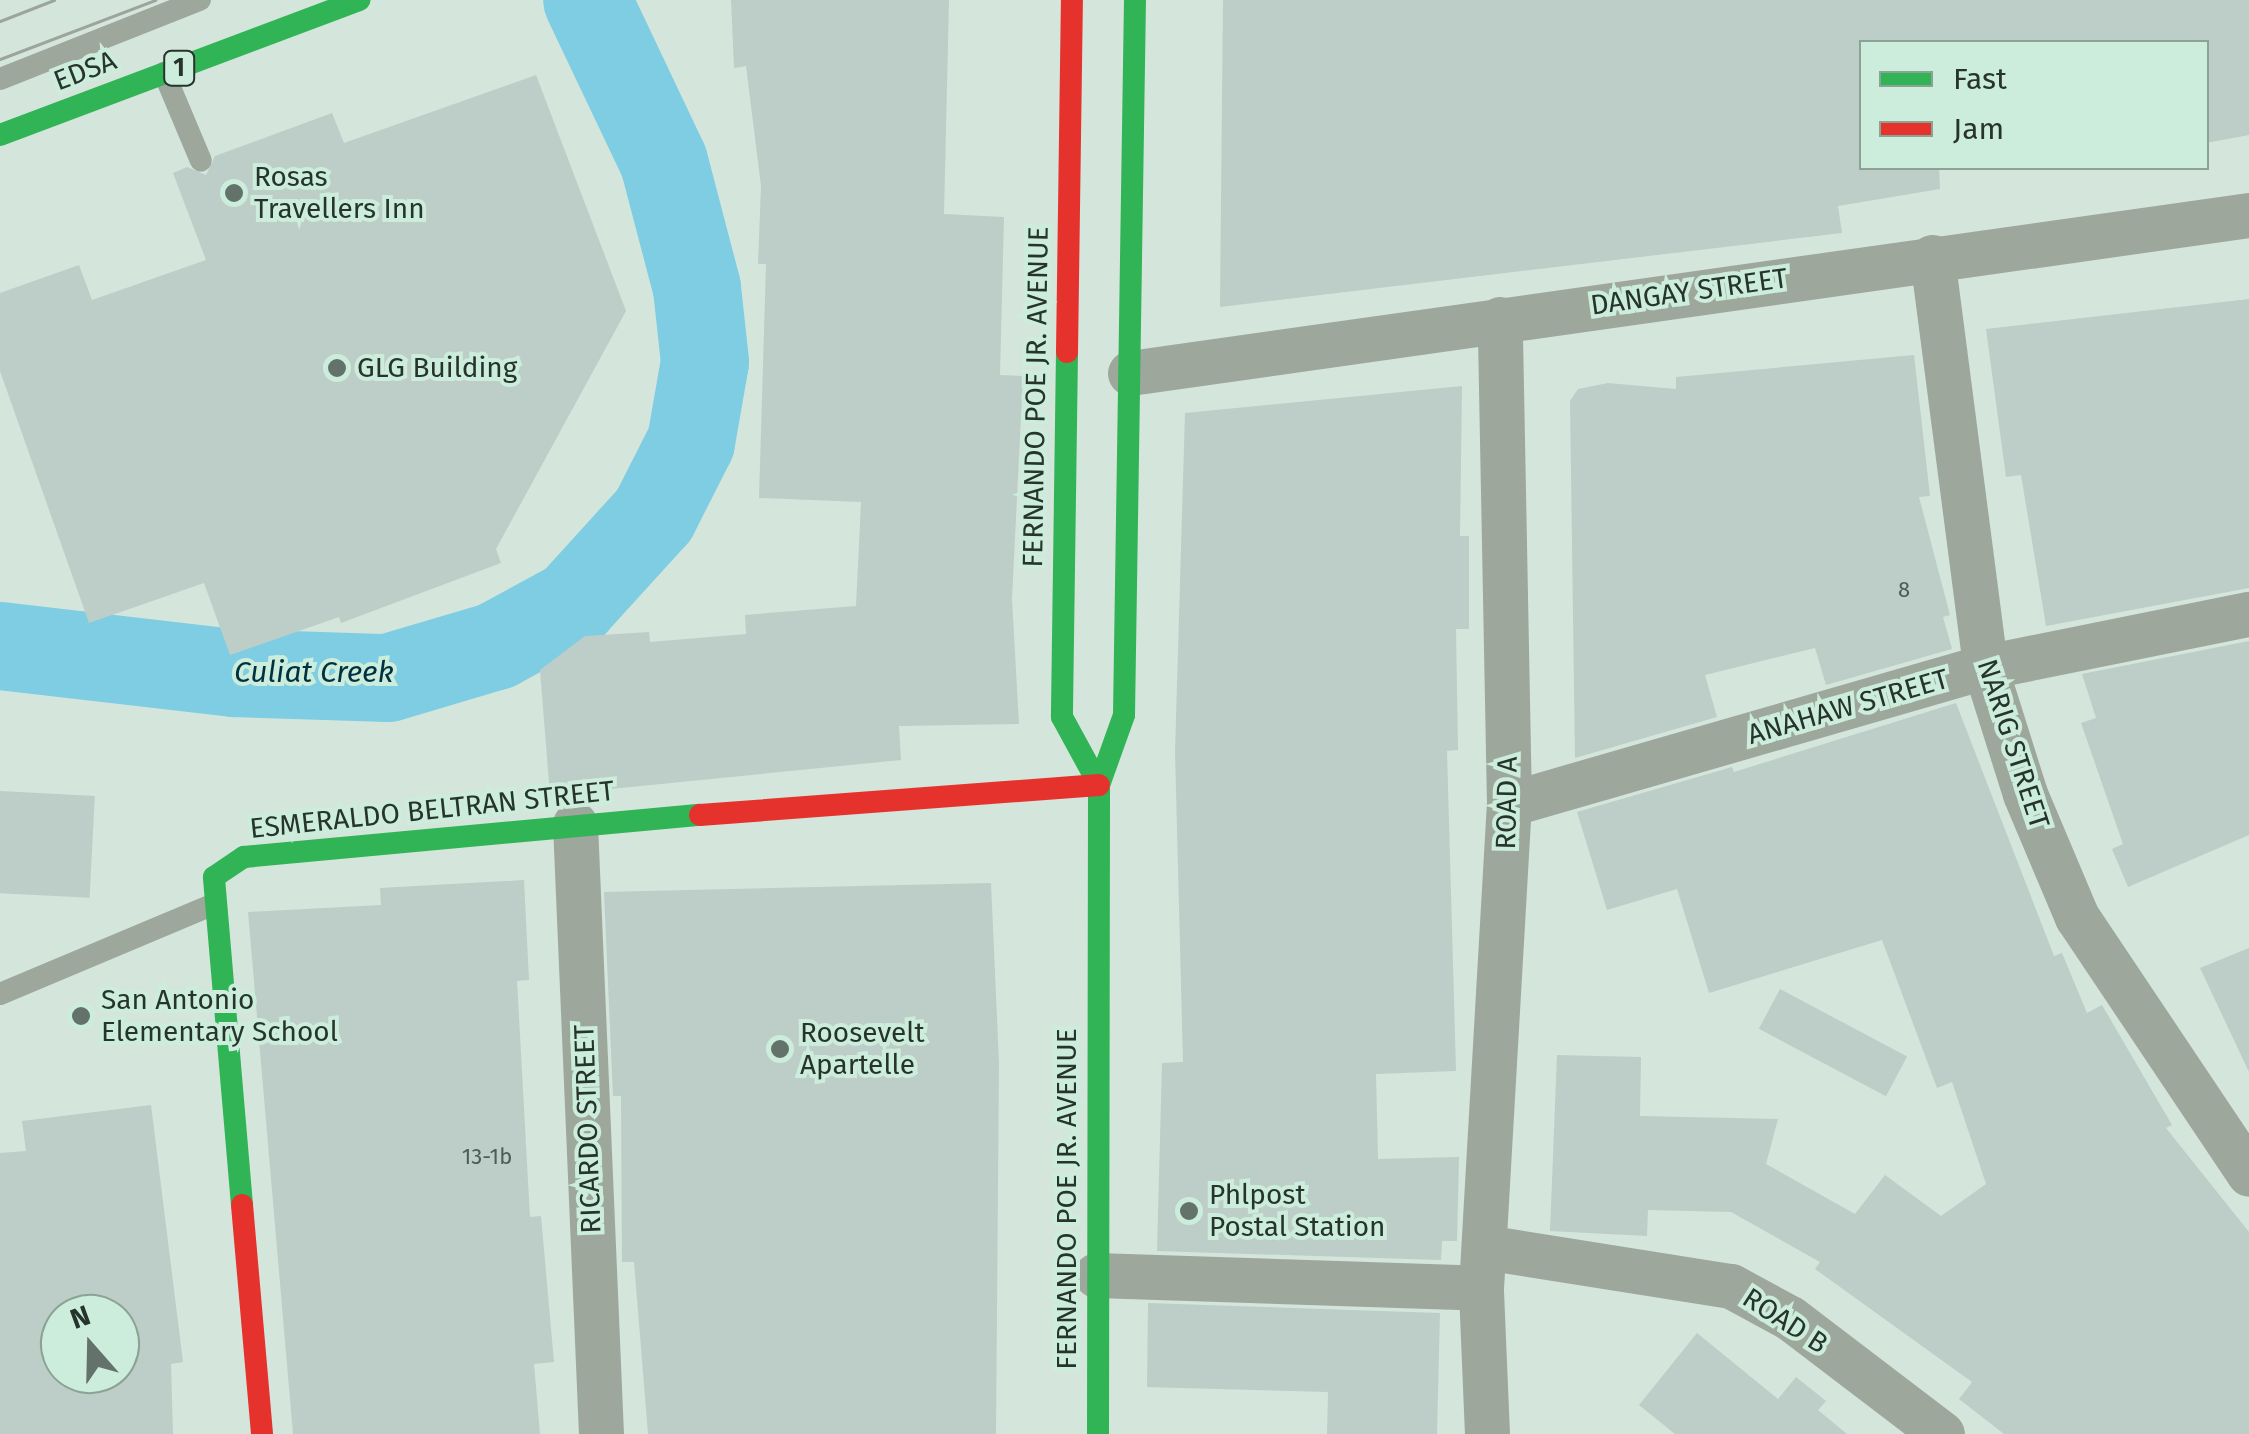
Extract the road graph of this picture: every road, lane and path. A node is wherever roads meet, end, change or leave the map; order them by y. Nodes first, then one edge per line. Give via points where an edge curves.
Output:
1 (200, 0) edge
2 (359, 0) edge
3 (1072, 0) edge
4 (1135, 0) edge
5 (164, 73) junction
6 (0, 79) edge
7 (0, 135) edge
8 (201, 162) dead end
9 (2249, 215) edge
10 (1932, 258) junction
11 (1500, 318) junction
12 (1130, 373) junction
13 (2249, 614) edge
14 (1985, 667) junction
15 (1098, 785) junction
16 (1509, 804) junction
17 (575, 824) junction
18 (216, 903) junction
19 (0, 994) edge
20 (2249, 1174) edge
21 (1483, 1267) junction
22 (1096, 1275) junction
23 (262, 1434) edge
24 (600, 1434) edge
25 (1098, 1434) edge
26 (1487, 1434) edge
27 (1942, 1434) edge

1 - 6 lane
2 - 5 main road, EDSA / 1
3 - 15 main road, FERNANDO POE JR. AVENUE via 1062,718
4 - 12 main road, FERNANDO POE JR. AVENUE
5 - 7 main road, EDSA / 1
5 - 8 lane
9 - 10 street, DANGAY STREET
10 - 11 street, DANGAY STREET
10 - 14 street, NARIG STREET
11 - 12 street, DANGAY STREET
11 - 16 street, ROAD A
12 - 15 main road, FERNANDO POE JR. AVENUE via 1124,715
13 - 14 street, ANAHAW STREET
14 - 16 street, ANAHAW STREET
14 - 20 street, NARIG STREET via 2025,794 2077,917
15 - 17 main road, ESMERALDO BELTRAN STREET
15 - 22 main road, FERNANDO POE JR. AVENUE
16 - 21 street, ROAD A
17 - 18 main road, ESMERALDO BELTRAN STREET via 244,857 214,877
17 - 24 street, RICARDO STREET
18 - 19 lane
18 - 23 main road, ESMERALDO BELTRAN STREET
21 - 22 street, ROAD B
21 - 26 street, ROAD A
21 - 27 street, ROAD B via 1731,1286 1790,1318
22 - 25 main road, FERNANDO POE JR. AVENUE

